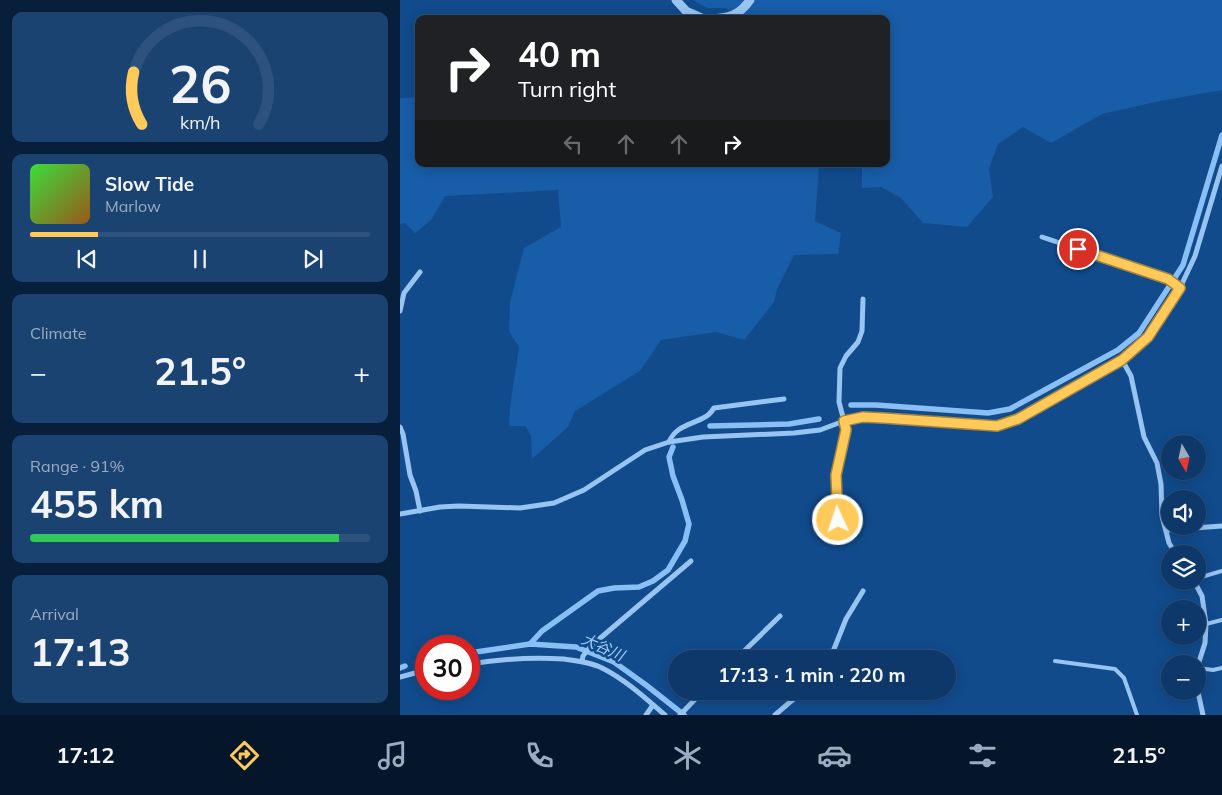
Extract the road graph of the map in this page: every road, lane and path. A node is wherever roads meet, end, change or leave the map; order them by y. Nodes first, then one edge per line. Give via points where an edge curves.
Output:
1 (676, 0) edge
2 (750, 0) edge
3 (695, 15) edge
4 (731, 15) edge
5 (1222, 166) edge
6 (1042, 237) dead end
7 (420, 272) dead end
8 (1180, 288) junction
9 (863, 299) dead end
10 (400, 311) edge
11 (1122, 360) junction
12 (784, 399) dead end
13 (844, 421) junction
14 (400, 427) edge
15 (669, 442) junction
16 (1161, 490) edge
17 (420, 510) junction
18 (400, 514) edge
19 (838, 520) dead end
20 (1222, 526) edge
21 (1206, 527) edge
22 (691, 561) dead end
23 (1222, 571) edge
24 (1206, 576) edge
25 (863, 591) dead end
26 (780, 616) dead end
27 (1222, 620) edge
28 (1206, 624) edge
29 (745, 650) edge
30 (834, 650) edge
31 (582, 659) junction
32 (1055, 661) dead end
33 (480, 663) edge
34 (1206, 668) edge
35 (1222, 668) edge
36 (415, 673) edge
37 (400, 677) edge
38 (694, 700) edge
39 (792, 700) edge
40 (1200, 700) edge
41 (653, 705) junction
42 (646, 715) edge
43 (665, 715) edge
44 (680, 715) edge
45 (775, 715) edge
46 (1137, 715) edge
47 (1203, 715) edge

1 - 3 street
2 - 4 street
5 - 8 street via 1196,256
6 - 8 street via 1168,279
7 - 10 street via 404,293
8 - 11 street via 1148,337
9 - 13 street via 862,331 840,368 839,402
11 - 13 street via 1018,419 997,426 863,417
11 - 16 street via 1131,376 1144,437 1157,463
12 - 15 street via 714,408 672,435
13 - 15 street via 820,430
13 - 19 street via 846,430 836,475
14 - 17 street
15 - 17 street via 645,450 584,490 554,503 520,508 459,506
17 - 18 street
20 - 21 street
22 - 31 street via 590,646
23 - 24 lane
25 - 30 street via 846,619
26 - 29 street
27 - 28 lane
31 - 33 street via 507,659
31 - 41 street via 627,683
32 - 46 lane via 1115,669 1124,678
34 - 35 lane
36 - 37 street
38 - 44 street
39 - 45 street
40 - 47 street
41 - 42 street
41 - 43 street

